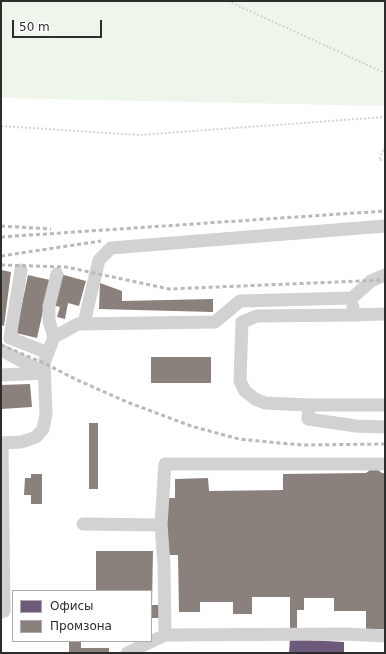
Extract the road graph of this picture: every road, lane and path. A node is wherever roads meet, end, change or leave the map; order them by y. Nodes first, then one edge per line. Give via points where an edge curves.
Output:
1 (228, 1) edge
2 (385, 73) edge
3 (385, 117) edge
4 (1, 126) edge
5 (385, 146) edge
6 (385, 160) edge
7 (385, 226) edge
8 (22, 270) dead end
9 (57, 274) dead end
10 (385, 274) edge
11 (352, 298) junction
12 (385, 314) edge
13 (352, 315) junction
14 (84, 323) junction
15 (6, 337) edge
16 (54, 337) junction
17 (1, 350) edge
18 (48, 353) junction
19 (44, 372) junction
20 (1, 375) edge
21 (309, 405) junction
22 (383, 405) dead end
23 (385, 427) edge
24 (2, 443) edge
25 (385, 464) edge
26 (83, 524) dead end
27 (161, 525) junction
28 (1, 612) edge
29 (165, 635) junction
30 (385, 636) edge
31 (152, 641) edge
32 (151, 642) edge
33 (128, 653) edge

1 - 2 path
3 - 4 path via 139,135
5 - 6 path via 380,160
7 - 14 street via 111,248 99,260
8 - 15 street
9 - 16 street via 49,306 49,320
10 - 11 street via 371,281
11 - 13 street
11 - 14 street via 240,301 215,322
12 - 13 street
13 - 21 street via 256,316 242,322 240,380 245,391 265,403
14 - 16 street
15 - 18 street
16 - 18 street
17 - 19 street
18 - 19 street
19 - 20 street
19 - 24 street via 46,414 43,429 36,437 28,440
21 - 22 street
21 - 23 street via 308,419 356,426
24 - 28 street via 4,611
25 - 27 street via 165,464
26 - 27 street
27 - 29 street
29 - 30 street
29 - 31 street
32 - 33 street

